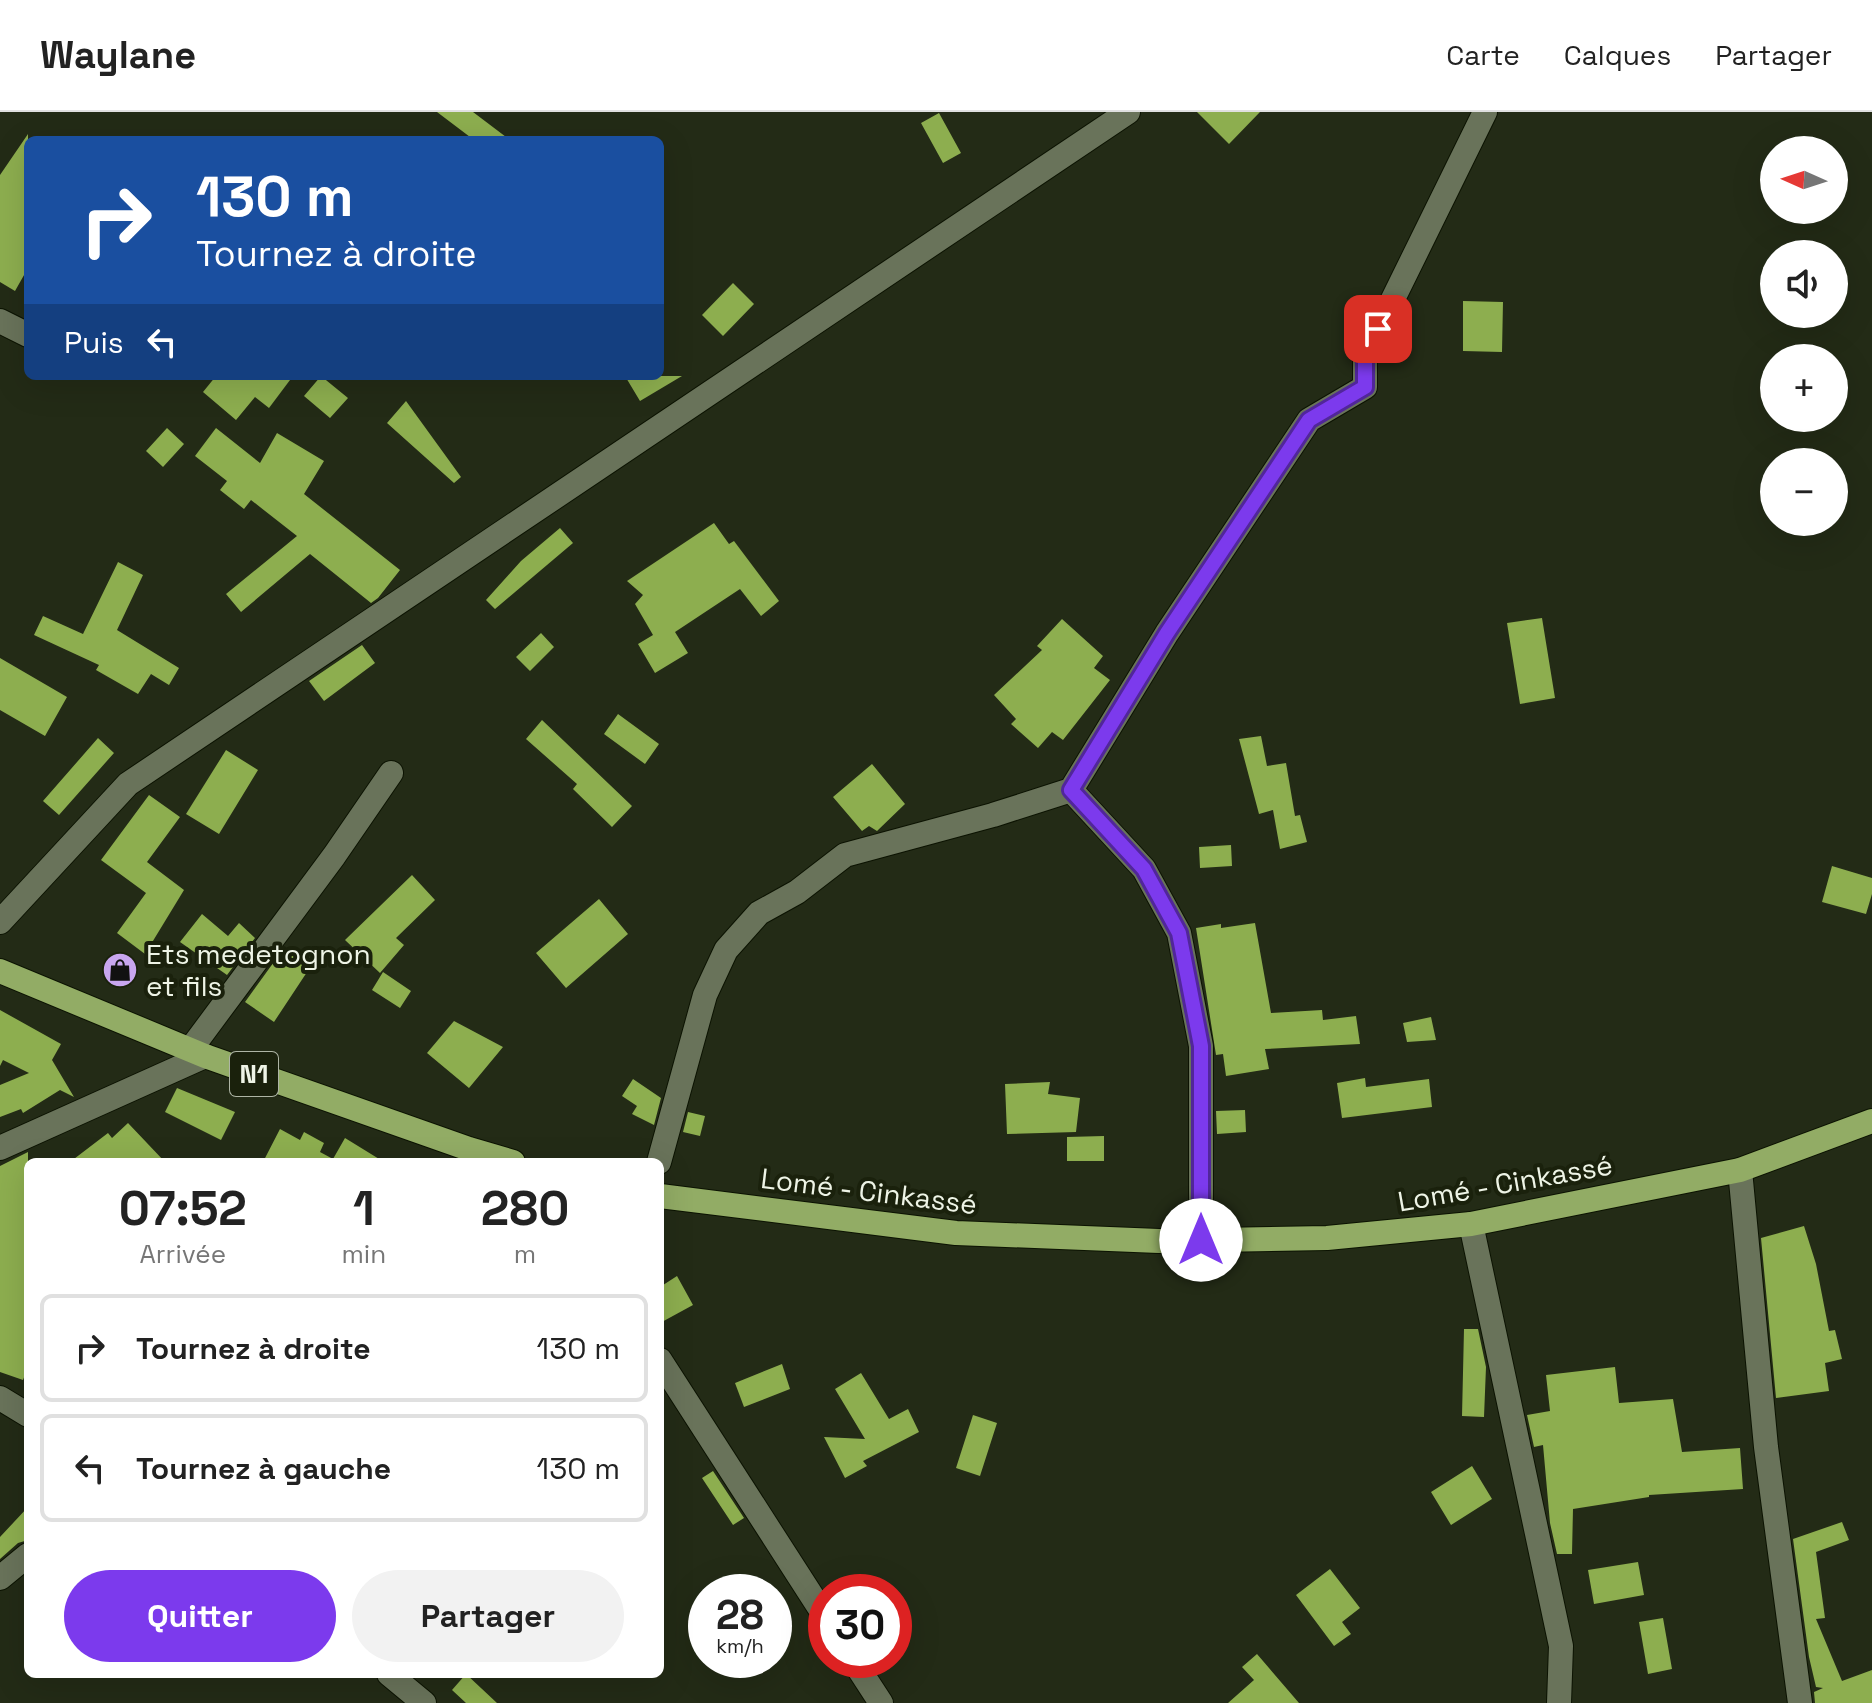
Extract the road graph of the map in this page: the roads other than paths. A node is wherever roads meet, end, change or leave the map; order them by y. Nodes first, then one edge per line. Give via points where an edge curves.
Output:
1 (1128, 112) edge
2 (1485, 112) edge
3 (0, 321) edge
4 (24, 333) edge
5 (391, 773) dead end
6 (1071, 790) junction
7 (0, 922) edge
8 (0, 971) edge
9 (197, 1053) junction
10 (1872, 1121) edge
11 (0, 1148) edge
12 (463, 1156) edge
13 (660, 1158) edge
14 (1740, 1170) junction
15 (664, 1196) edge
16 (1471, 1224) junction
17 (1201, 1240) junction
18 (664, 1366) edge
19 (0, 1398) edge
20 (24, 1413) edge
21 (24, 1558) edge
22 (0, 1578) edge
23 (808, 1590) edge
24 (394, 1678) edge
25 (865, 1678) edge
26 (424, 1703) edge
27 (881, 1703) edge
28 (1559, 1703) edge
29 (1800, 1703) edge

1 - 7 street via 128,784
2 - 6 street via 1365,356 1365,387 1309,420 1167,633
3 - 4 street
5 - 9 street
6 - 13 street via 845,855 759,913 726,950 705,995
6 - 17 street via 1144,869 1179,933 1201,1046
8 - 9 highway, N1
9 - 11 street
9 - 12 highway, N1
10 - 14 highway, Lomé - Cinkassé
14 - 16 highway, Lomé - Cinkassé
14 - 29 street via 1766,1447
15 - 17 highway, Lomé - Cinkassé via 956,1233
16 - 17 highway, Lomé - Cinkassé via 1327,1238
16 - 28 street via 1561,1646
18 - 23 street
19 - 20 street
21 - 22 street
24 - 26 street
25 - 27 street

